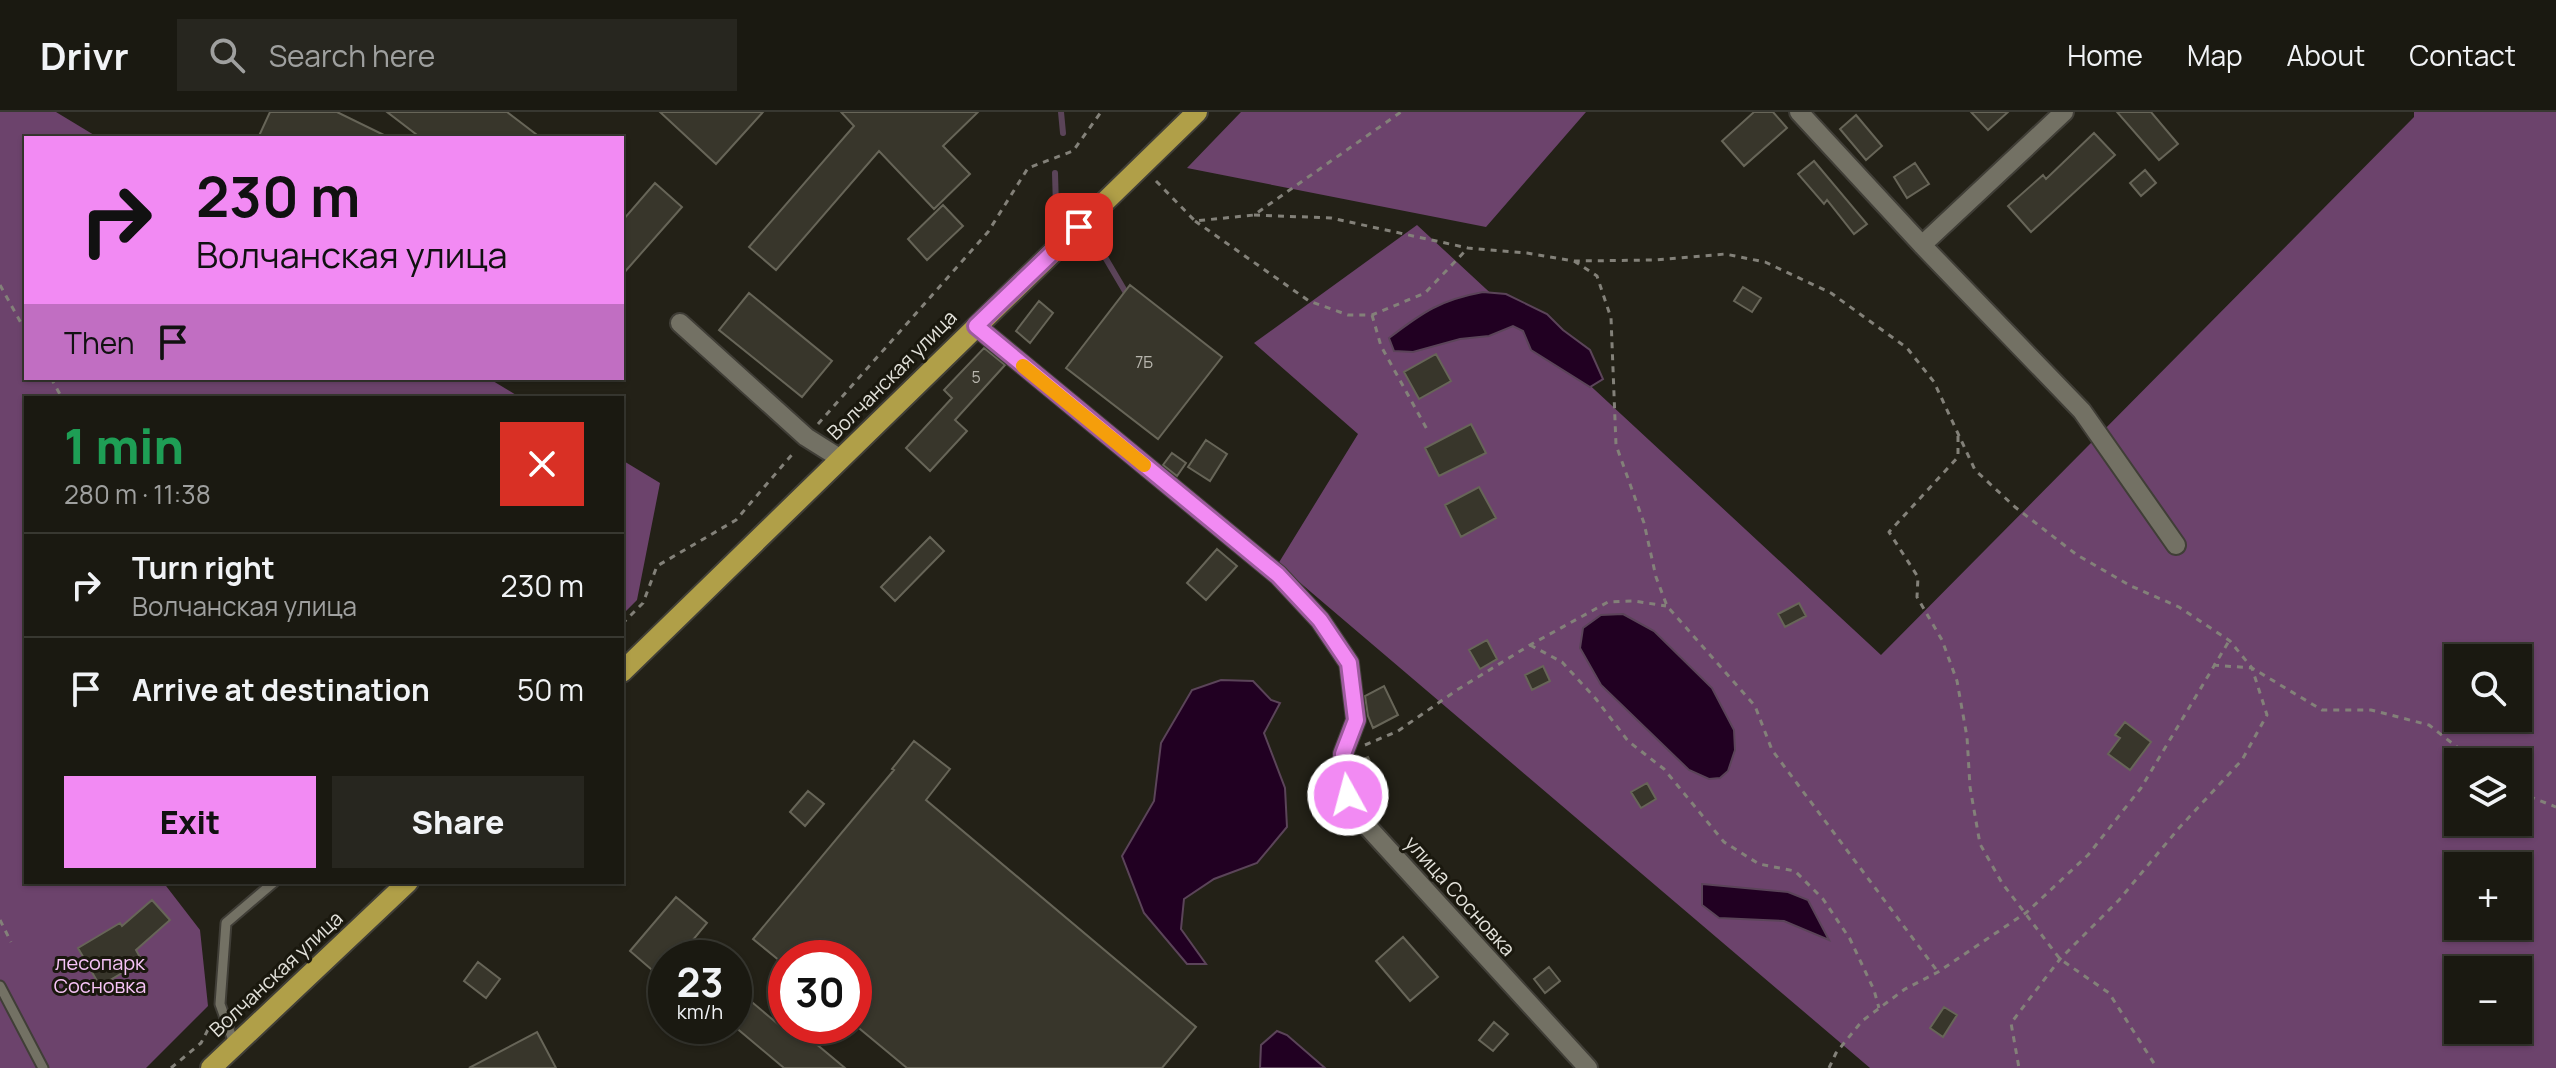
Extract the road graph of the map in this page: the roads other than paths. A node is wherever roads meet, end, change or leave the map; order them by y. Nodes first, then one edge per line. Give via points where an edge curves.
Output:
1 (1197, 112) edge
2 (1799, 112) edge
3 (2064, 112) edge
4 (1922, 245) junction
5 (680, 323) dead end
6 (976, 326) junction
7 (841, 459) junction
8 (2176, 545) dead end
9 (624, 670) edge
10 (272, 884) edge
11 (406, 884) edge
12 (0, 986) edge
13 (235, 1046) junction
14 (43, 1068) edge
15 (211, 1068) edge
16 (1588, 1068) edge

1 - 6 main road, Волчанская улица
2 - 4 street
3 - 4 street
4 - 8 street via 2082,411
5 - 7 street via 806,437
6 - 7 main road, Волчанская улица
6 - 16 street, улица Сосновка via 1278,575 1320,620 1349,663 1356,720 1343,754 1348,795 1366,825
7 - 9 main road, Волчанская улица
10 - 13 lane via 226,923 220,1004
11 - 13 main road, Волчанская улица
12 - 14 lane
13 - 15 main road, Волчанская улица

